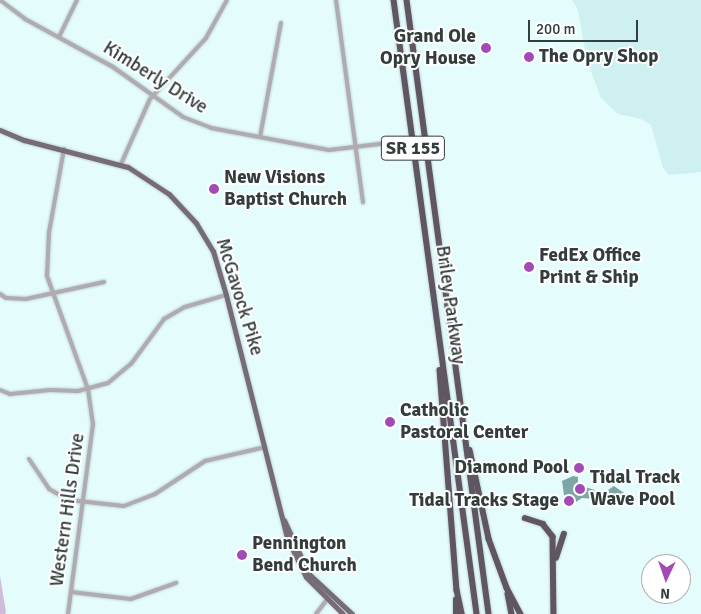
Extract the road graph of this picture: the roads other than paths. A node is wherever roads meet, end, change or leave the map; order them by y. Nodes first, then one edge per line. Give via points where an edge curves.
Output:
1 (0, 0) edge
2 (78, 0) edge
3 (227, 0) edge
4 (336, 0) edge
5 (394, 0) edge
6 (407, 0) edge
7 (281, 23) dead end
8 (59, 37) junction
9 (154, 94) junction
10 (0, 130) edge
11 (260, 137) junction
12 (397, 142) dead end
13 (355, 148) junction
14 (64, 150) junction
15 (121, 164) junction
16 (363, 202) dead end
17 (104, 282) dead end
18 (0, 294) edge
19 (52, 295) junction
20 (226, 295) junction
21 (433, 295) junction
22 (88, 389) junction
23 (0, 390) edge
24 (460, 391) junction
25 (265, 447) junction
26 (29, 459) dead end
27 (84, 502) junction
28 (525, 518) dead end
29 (564, 534) dead end
30 (554, 562) junction
31 (176, 583) dead end
32 (507, 588) junction
33 (457, 590) junction
34 (71, 592) junction
35 (328, 598) junction
36 (351, 613) edge
37 (68, 614) edge
38 (316, 614) edge
39 (342, 614) edge
40 (456, 614) edge
41 (462, 614) edge
42 (477, 614) edge
43 (489, 614) edge
44 (512, 614) edge
45 (520, 614) edge
46 (554, 614) edge

1 - 8 street, Kimberly Drive via 25,19
2 - 8 street
3 - 9 street via 206,38
4 - 13 street
5 - 21 highway, Briley Parkway / SR 155
6 - 24 highway, Briley Parkway / SR 155
7 - 11 street
8 - 9 street, Kimberly Drive
9 - 11 street, Kimberly Drive via 183,117 211,128
9 - 15 street via 134,129
10 - 14 main road, McGavock Pike
11 - 13 street, Kimberly Drive via 329,150
12 - 13 street, Kimberly Drive
13 - 16 street
14 - 15 main road, McGavock Pike
14 - 19 street, Western Hills Drive via 48,249 47,276
15 - 20 main road, McGavock Pike via 161,186 190,215 213,251
17 - 19 street
18 - 19 street via 6,298 26,299
19 - 22 street, Western Hills Drive
20 - 22 street via 185,308 164,320 123,374
20 - 25 main road, McGavock Pike
21 - 33 highway
21 - 42 highway, Briley Parkway / SR 155
22 - 23 street via 22,394
22 - 27 street, Western Hills Drive via 93,424
24 - 32 highway via 483,519
24 - 43 highway, Briley Parkway / SR 155
25 - 27 street via 205,461 155,494 124,506
25 - 35 main road, McGavock Pike via 280,511 309,574
26 - 27 street via 49,489 69,500
27 - 34 street, Western Hills Drive
28 - 30 highway via 543,524 550,532
29 - 30 highway
30 - 46 highway
31 - 34 street via 131,599
32 - 44 highway
32 - 45 highway
33 - 40 highway
33 - 41 highway
34 - 37 street, Western Hills Drive
35 - 36 main road
35 - 38 street
35 - 39 main road, McGavock Pike

